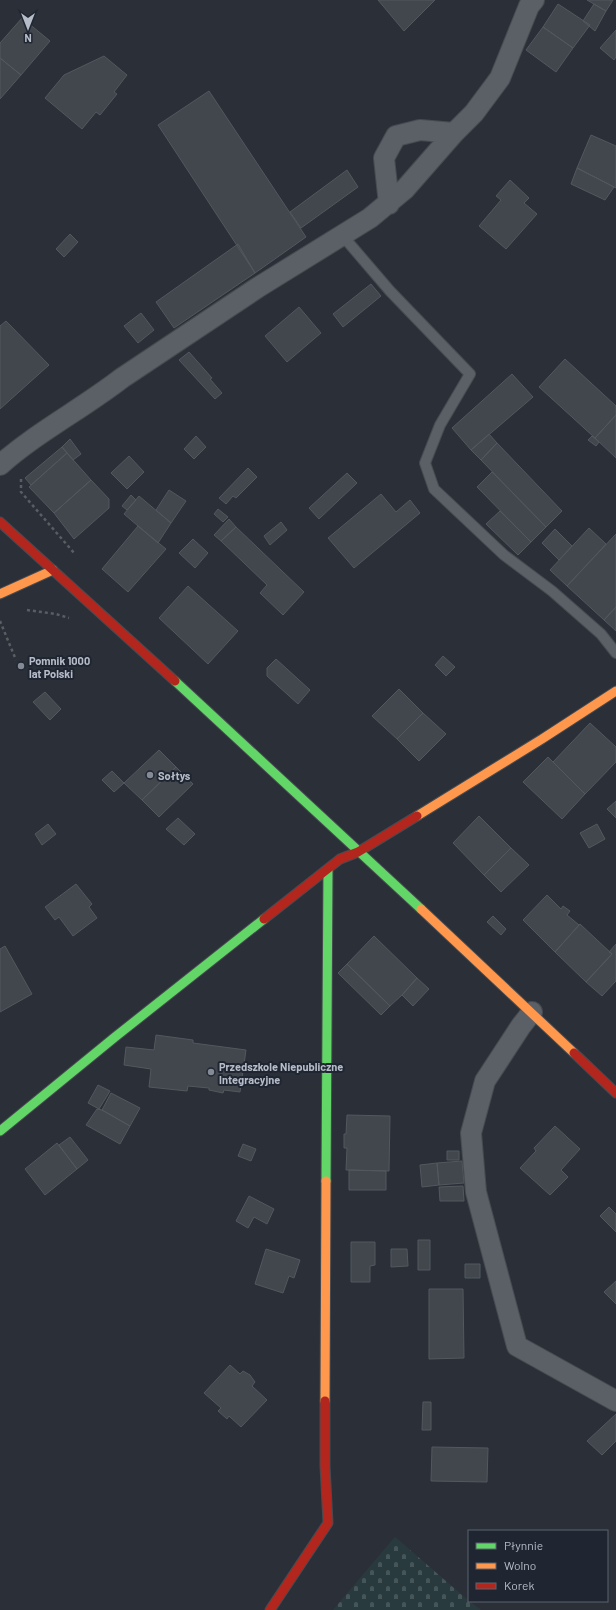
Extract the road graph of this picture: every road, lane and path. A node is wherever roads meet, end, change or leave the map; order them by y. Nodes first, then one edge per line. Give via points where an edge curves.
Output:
1 (534, 0) edge
2 (454, 133) junction
3 (389, 204) junction
4 (342, 235) junction
5 (16, 450) junction
6 (0, 465) edge
7 (0, 522) edge
8 (78, 557) dead end
9 (53, 570) junction
10 (0, 594) edge
11 (0, 621) edge
12 (616, 653) edge
13 (16, 660) dead end
14 (616, 691) edge
15 (358, 852) junction
16 (328, 870) junction
17 (532, 1012) junction
18 (616, 1093) edge
19 (0, 1131) edge
20 (616, 1401) edge
21 (270, 1610) edge

1 - 2 street via 529,6 500,78 474,113
2 - 3 street
2 - 3 street via 420,130 396,136 384,158
3 - 4 street
4 - 5 street via 257,288
4 - 12 lane via 390,291 470,374 440,425 425,463 434,489 504,555 552,591 601,634
5 - 6 street
5 - 8 path via 29,466 24,470 20,481 21,492
7 - 9 street
9 - 10 street
9 - 15 street
11 - 13 path
14 - 15 street
15 - 16 street via 340,859
15 - 17 street
16 - 19 street
16 - 21 street via 325,1466 328,1523
17 - 18 street
17 - 20 street via 485,1081 471,1133 476,1192 517,1346

